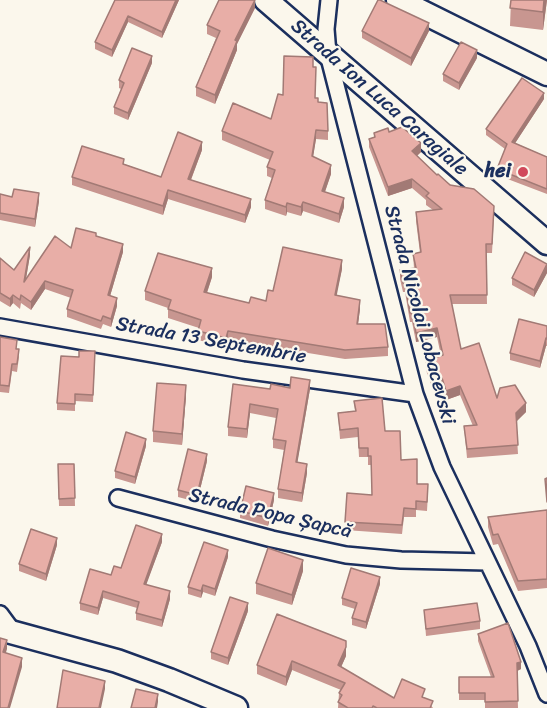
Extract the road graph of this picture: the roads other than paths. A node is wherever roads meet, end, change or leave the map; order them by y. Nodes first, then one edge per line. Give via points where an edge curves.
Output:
1 (266, 0) edge
2 (329, 0) edge
3 (398, 0) edge
4 (328, 54) junction
5 (547, 74) edge
6 (547, 243) edge
7 (0, 327) edge
8 (415, 394) junction
9 (118, 498) dead end
10 (487, 562) junction
11 (0, 614) edge
12 (7, 631) edge
13 (547, 694) edge
14 (236, 708) edge

1 - 4 main road, Strada Ion Luca Caragiale
2 - 4 street, Strada Nicolai Lobacevski
3 - 5 main road
4 - 6 main road, Strada Ion Luca Caragiale
4 - 8 street, Strada Nicolai Lobacevski
7 - 8 street, Strada 13 Septembrie via 243,370
8 - 10 street, Strada Nicolai Lobacevski via 442,467
9 - 10 street, Strada Popa Șapcă via 272,540 346,555
10 - 13 street, Strada Nicolai Lobacevski
11 - 12 street
12 - 14 main road via 117,661

